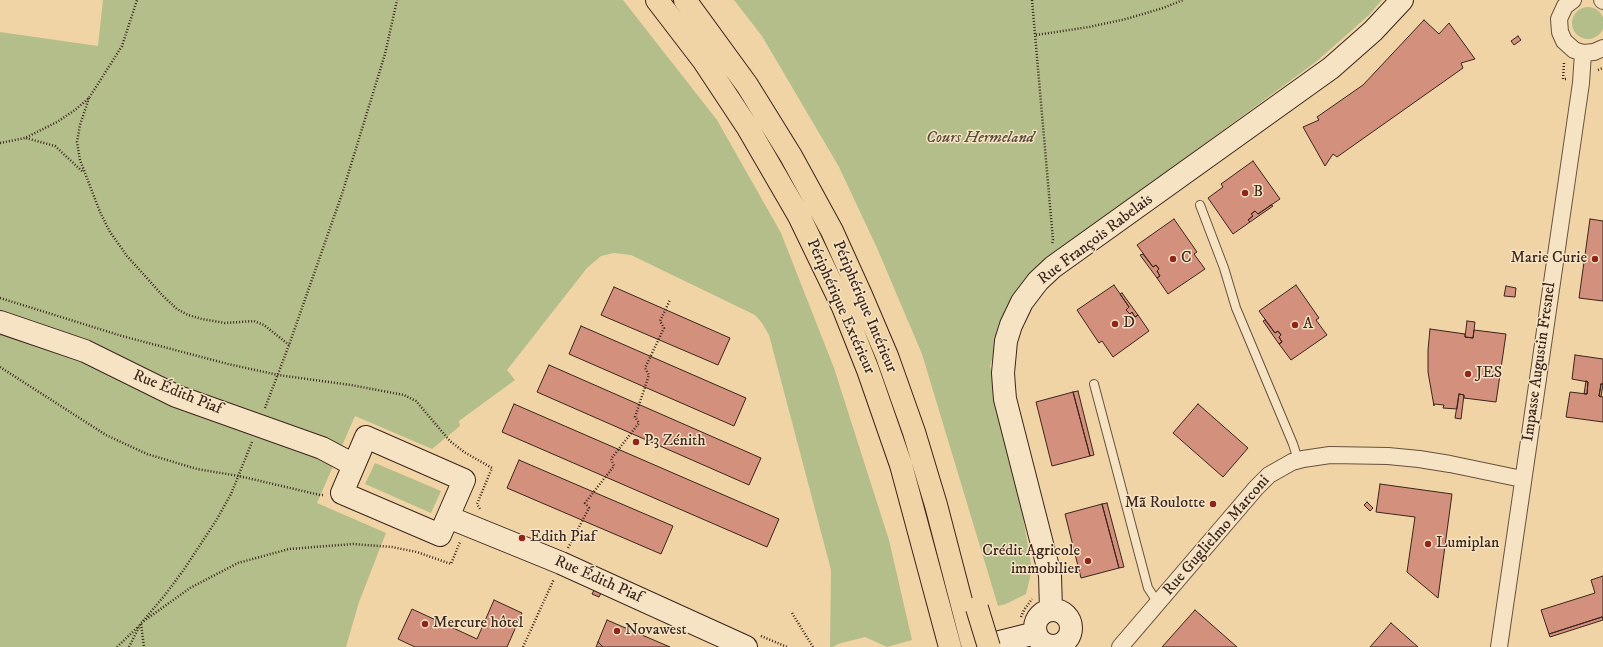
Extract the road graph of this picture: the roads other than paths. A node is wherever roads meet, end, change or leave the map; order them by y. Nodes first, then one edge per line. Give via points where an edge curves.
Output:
1 (657, 0) edge
2 (685, 0) edge
3 (1402, 0) edge
4 (1573, 0) edge
5 (1603, 48) edge
6 (1583, 53) junction
7 (1200, 205) dead end
8 (0, 322) edge
9 (1094, 384) dead end
10 (1298, 460) junction
11 (354, 465) junction
12 (1522, 479) junction
13 (448, 517) junction
14 (1044, 602) junction
15 (1158, 603) junction
16 (940, 607) junction
17 (970, 609) junction
18 (1036, 633) junction
19 (1064, 645) edge
20 (746, 647) edge
21 (936, 647) edge
22 (950, 647) edge
23 (973, 647) edge
24 (980, 647) edge
25 (989, 647) edge
26 (1120, 647) edge
27 (1499, 647) edge

1 - 16 highway, Périphérique Extérieur via 703,60 748,128 786,192 829,276 889,429
2 - 17 highway, Périphérique Intérieur via 747,85 791,156 832,231 886,356 914,432 936,505 952,518
3 - 14 street, Rue François Rabelais via 1373,31 1332,68 1054,267 1038,281 1022,302 1006,341 1002,373 1005,399 1050,575
4 - 6 street via 1560,15 1560,32 1567,44
5 - 6 street
6 - 12 street, Impasse Augustin Fresnel
7 - 10 lane via 1236,308
8 - 11 street, Rue Édith Piaf via 84,351 176,396 322,448
9 - 15 lane via 1148,588
10 - 12 street, Rue Guglielmo Marconi via 1330,455 1404,458 1450,464
10 - 15 street, Rue Guglielmo Marconi via 1269,475 1256,488
11 - 13 street via 342,493 440,535
11 - 13 street via 366,438 464,480
12 - 27 street, Impasse Augustin Fresnel
13 - 20 street, Rue Édith Piaf via 561,563
14 - 18 street via 1035,628
14 - 19 street via 1063,612 1070,622 1070,633
15 - 26 street, Rue Guglielmo Marconi
16 - 21 highway via 933,624
16 - 22 highway, Périphérique Extérieur
17 - 23 highway
17 - 25 highway, bridge
18 - 19 street via 1047,645
18 - 24 street

